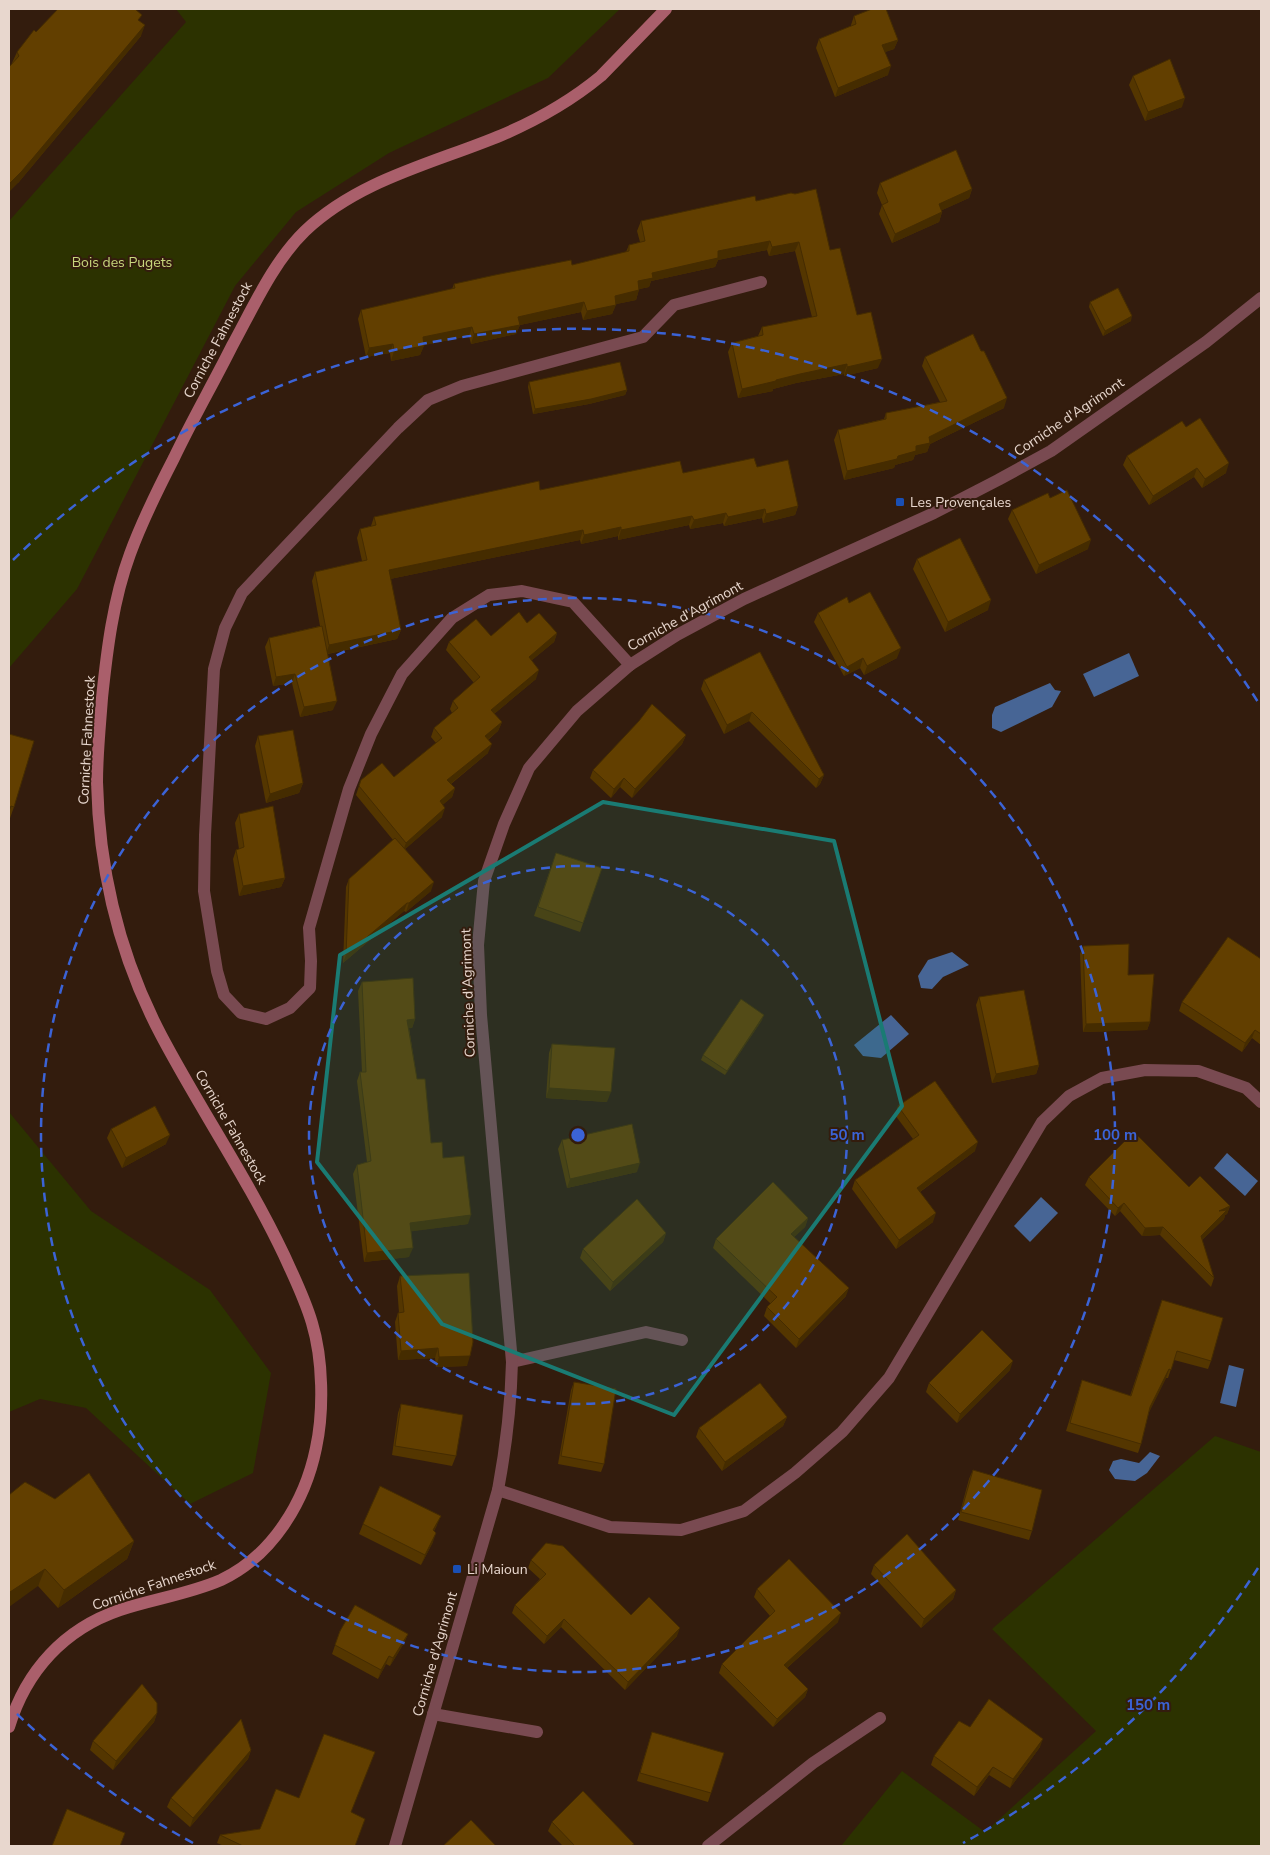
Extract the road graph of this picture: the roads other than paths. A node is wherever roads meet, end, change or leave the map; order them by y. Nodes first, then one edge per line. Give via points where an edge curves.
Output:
1 (666, 9) edge
2 (761, 282) dead end
3 (1261, 298) edge
4 (630, 665) junction
5 (1261, 1102) edge
6 (682, 1340) dead end
7 (512, 1362) junction
8 (498, 1490) junction
9 (433, 1714) junction
10 (880, 1718) dead end
11 (9, 1727) edge
12 (537, 1732) dead end
13 (395, 1846) edge
14 (708, 1846) edge

1 - 11 main road, Corniche Fahnestock via 602,76 561,104 504,134 376,184 304,232 261,292 149,507 129,556 116,601 107,656 97,776 107,882 125,950 150,1012 270,1225 305,1302 314,1327 320,1362 319,1424 316,1448 295,1509 259,1553 222,1579 119,1610 70,1635 36,1669
2 - 4 street via 674,305 644,337 462,386 428,400 242,593 225,628 214,669 205,835 204,891 217,972 224,995 241,1014 266,1019 290,1008 310,988 309,928 349,789 371,734 402,674 452,618 489,595 522,591 573,602
3 - 4 street, Corniche d'Agrimont via 1206,342 1051,450 934,513 744,600 677,635
4 - 7 street, Corniche d'Agrimont via 577,711 529,768 504,824 484,881 478,945 481,1015
5 - 8 street via 1246,1088 1198,1071 1145,1070 1102,1078 1069,1096 1042,1122 889,1378 842,1432 744,1511 681,1530 610,1527
6 - 7 street via 646,1332
7 - 8 street, Corniche d'Agrimont via 507,1439
8 - 9 street, Corniche d'Agrimont
9 - 12 street
9 - 13 street, Corniche d'Agrimont
10 - 14 street via 813,1763

